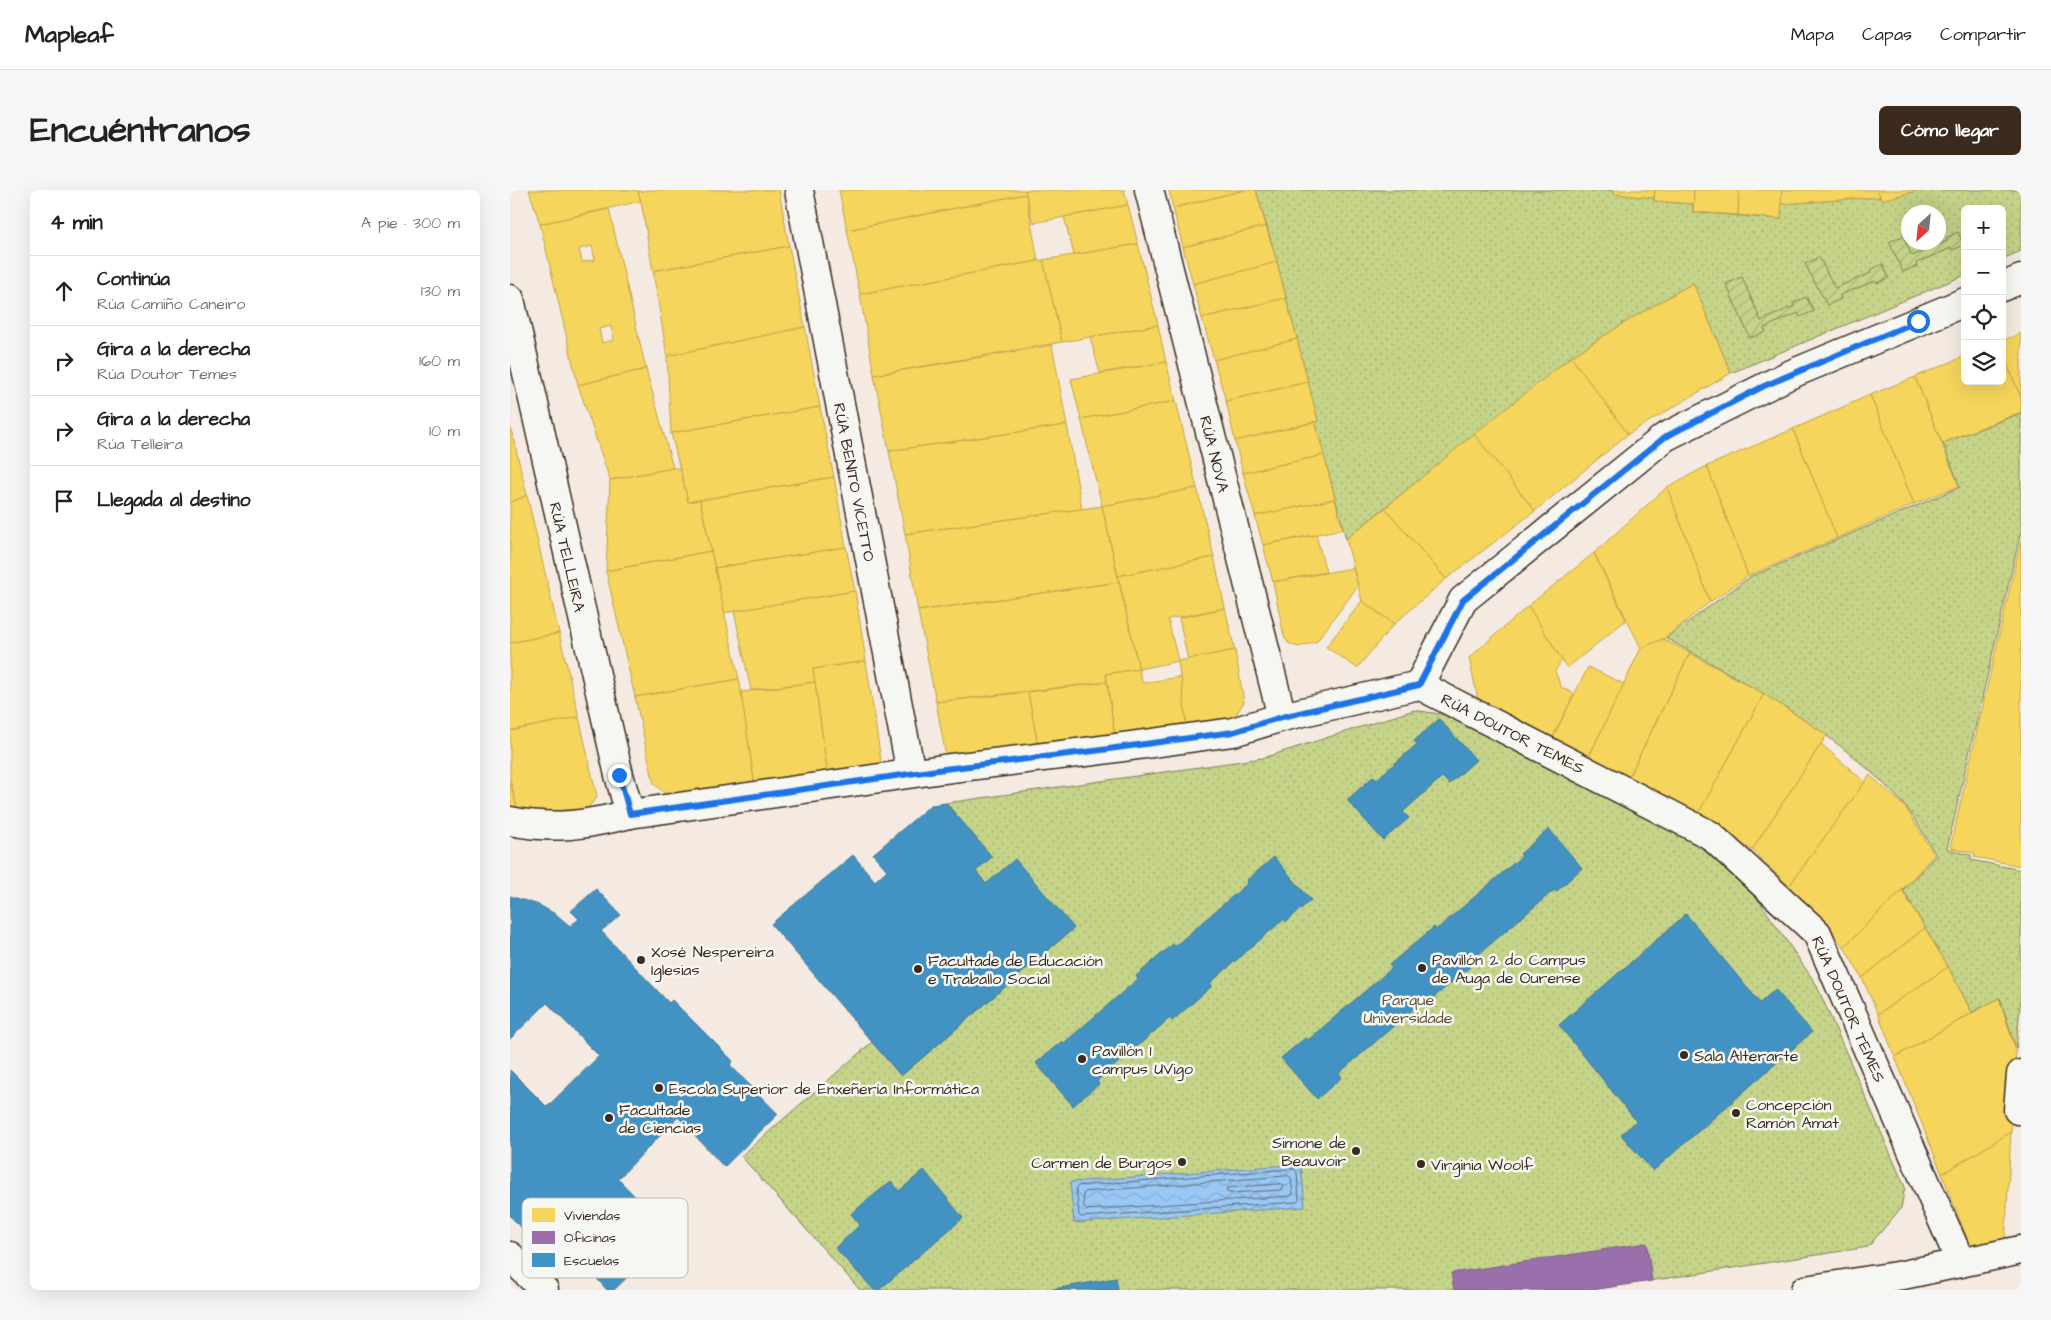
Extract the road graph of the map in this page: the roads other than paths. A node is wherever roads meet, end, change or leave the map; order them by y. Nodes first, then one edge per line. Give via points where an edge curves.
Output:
1 (799, 190) edge
2 (1149, 190) edge
3 (2021, 278) edge
4 (2006, 284) edge
5 (510, 299) edge
6 (1961, 304) edge
7 (1419, 685) junction
8 (1282, 717) junction
9 (911, 773) junction
10 (630, 814) junction
11 (510, 821) edge
12 (2021, 1074) edge
13 (2018, 1110) dead end
14 (2021, 1250) edge
15 (510, 1256) edge
16 (1961, 1263) junction
17 (522, 1268) edge
18 (532, 1278) edge
19 (544, 1290) edge
20 (1805, 1290) edge

1 - 9 street, RÚA BENITO VICETTO
2 - 8 street, RÚA NOVA
3 - 4 street
5 - 10 street, RÚA TELLEIRA via 616,765
6 - 7 street via 1789,375 1665,437 1463,600
7 - 8 street
7 - 16 street, RÚA DOUTOR TEMES via 1710,835 1817,933
8 - 9 street via 1233,732
9 - 10 street
10 - 11 street via 571,826 537,826
12 - 13 street
14 - 16 street
15 - 17 street
16 - 20 street
18 - 19 street

